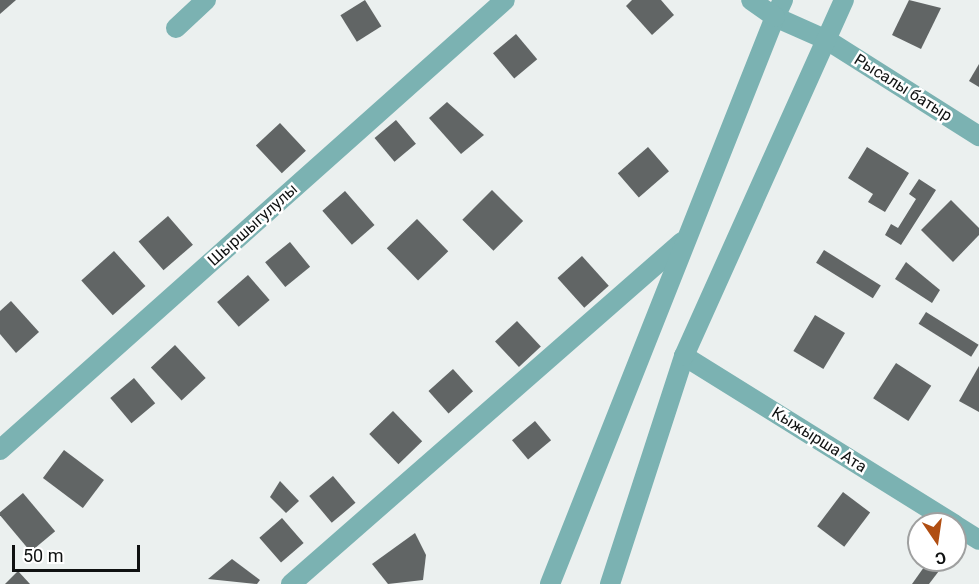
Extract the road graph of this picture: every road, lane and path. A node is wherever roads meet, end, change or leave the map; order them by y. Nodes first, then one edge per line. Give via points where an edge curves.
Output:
1 (206, 0) edge
2 (505, 0) edge
3 (751, 0) edge
4 (844, 0) edge
5 (779, 9) edge
6 (176, 28) dead end
7 (827, 40) junction
8 (979, 136) edge
9 (684, 240) junction
10 (684, 356) junction
11 (0, 450) edge
12 (935, 512) edge
13 (291, 584) edge
14 (550, 584) edge
15 (610, 584) edge

1 - 6 street
2 - 11 street, Шыршыгулулы
3 - 5 street, Рысалы батыр
4 - 7 street
5 - 7 street, Рысалы батыр
5 - 9 street
7 - 8 street, Рысалы батыр
7 - 10 street
9 - 13 street
9 - 14 street via 577,526
10 - 12 street, Кыжырша Ата
10 - 15 street

